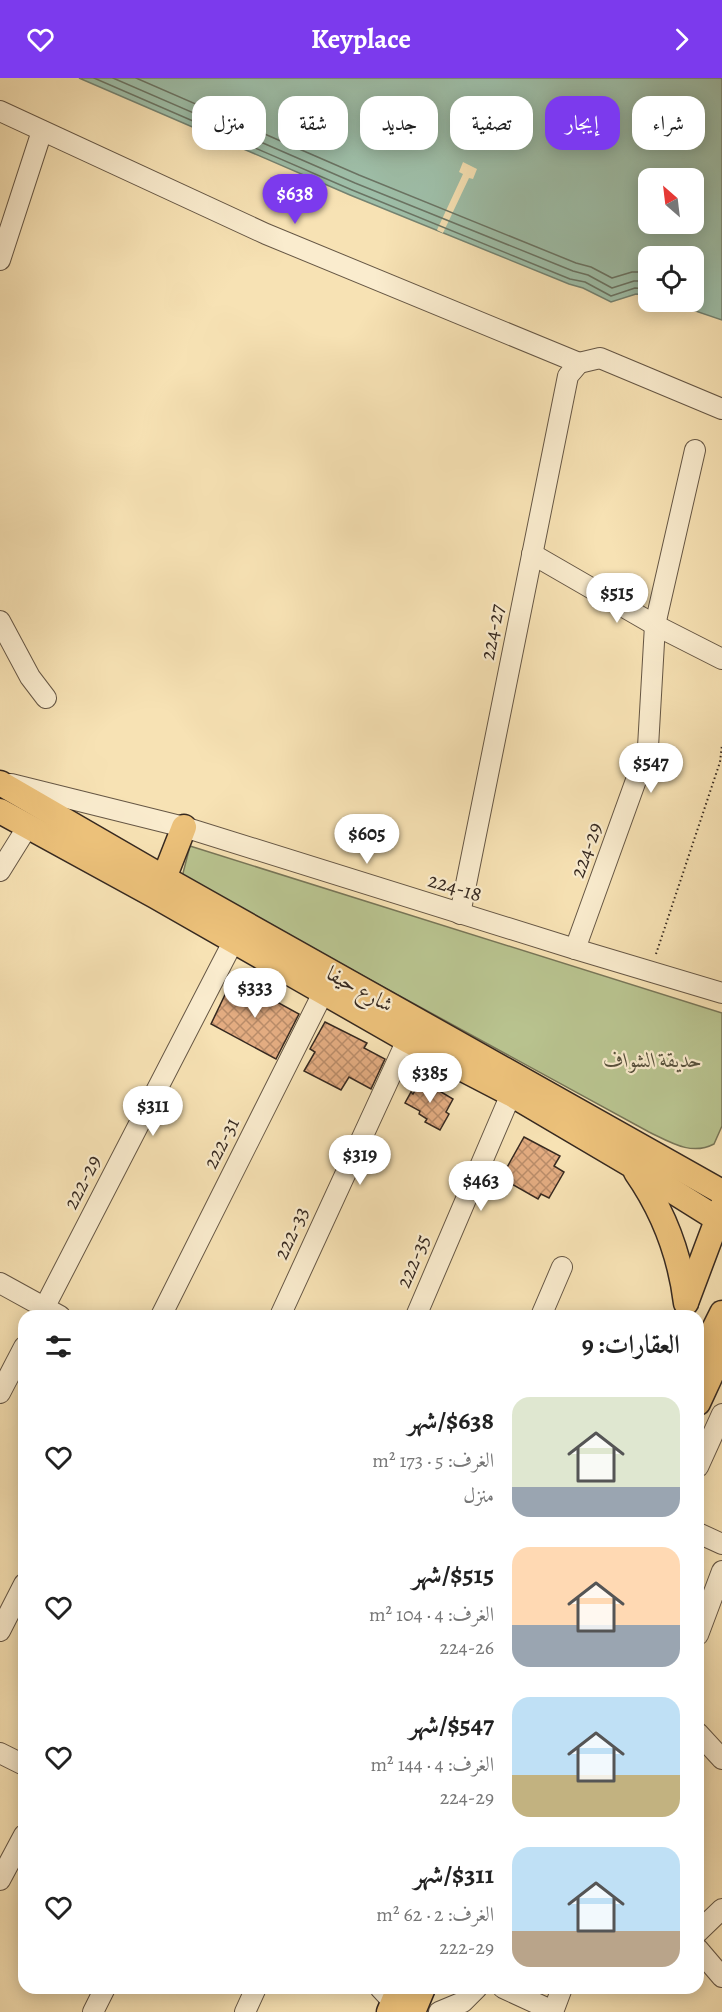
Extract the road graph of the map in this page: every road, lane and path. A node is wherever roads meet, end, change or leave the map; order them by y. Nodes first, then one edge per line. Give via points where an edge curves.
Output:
1 (0, 111) edge
2 (42, 130) junction
3 (0, 260) edge
4 (579, 363) junction
5 (722, 409) edge
6 (694, 450) dead end
7 (532, 554) junction
8 (0, 621) edge
9 (655, 625) junction
10 (722, 659) edge
11 (46, 698) dead end
12 (722, 745) edge
13 (0, 782) edge
14 (0, 811) edge
15 (183, 827) junction
16 (15, 834) edge
17 (0, 871) edge
18 (165, 878) junction
19 (460, 914) junction
20 (233, 942) junction
21 (575, 949) junction
22 (650, 971) junction
23 (323, 993) junction
24 (722, 993) edge
25 (407, 1040) junction
26 (511, 1094) junction
27 (632, 1165) junction
28 (722, 1192) edge
29 (720, 1216) edge
30 (562, 1267) dead end
31 (0, 1283) edge
32 (683, 1309) edge
33 (43, 1310) edge
34 (49, 1310) edge
35 (164, 1310) edge
36 (283, 1310) edge
37 (419, 1310) edge
38 (544, 1310) edge
39 (722, 1313) edge
40 (704, 1349) edge
41 (722, 1351) edge
42 (18, 1359) edge
43 (704, 1390) edge
44 (0, 1394) edge
45 (722, 1414) edge
46 (704, 1454) edge
47 (704, 1536) edge
48 (722, 1544) edge
49 (722, 1571) edge
50 (18, 1596) edge
51 (704, 1619) edge
52 (0, 1630) edge
53 (704, 1740) edge
54 (0, 1753) edge
55 (722, 1759) edge
56 (18, 1762) edge
57 (18, 1846) edge
58 (0, 1880) edge
59 (722, 1909) edge
60 (704, 1926) edge
61 (704, 1956) edge
62 (722, 1977) edge
63 (102, 1994) edge
64 (253, 1994) edge
65 (414, 1994) edge
66 (471, 1994) edge
67 (516, 1994) edge
68 (560, 1994) edge
69 (401, 2003) edge
70 (93, 2012) edge
71 (245, 2012) edge
72 (439, 2012) edge
73 (553, 2012) edge

1 - 2 street
2 - 3 street
2 - 4 street via 266,234
4 - 5 street via 600,358
4 - 7 street, 224-27 via 568,376
6 - 9 street, 224-29
7 - 9 street
7 - 19 street, 224-27
8 - 11 street
9 - 10 street
9 - 21 street, 224-29 via 648,747
12 - 22 path via 720,762
13 - 15 street, 224-18
13 - 18 main road, شارع حيفا
14 - 16 main road, شارع حيفا
15 - 18 main road
15 - 19 street, 224-18
16 - 17 street
16 - 20 main road, شارع حيفا
18 - 28 main road, شارع حيفا
19 - 21 street, 224-18
20 - 23 main road, شارع حيفا
20 - 34 street, 222-29
21 - 22 street, 224-18
22 - 24 street, 224-18
23 - 25 main road, شارع حيفا
23 - 35 street, 222-31
25 - 26 main road, شارع حيفا
25 - 36 street, 222-33
26 - 27 main road, شارع حيفا
26 - 37 street, 222-35
27 - 29 main road, شارع حيفا
27 - 32 main road via 667,1226 679,1264
29 - 32 main road
30 - 38 street
31 - 33 street
39 - 40 main road
41 - 43 main road
42 - 44 street
45 - 46 street
47 - 48 street
49 - 51 street
50 - 52 street
53 - 55 street
54 - 56 street
57 - 58 street
59 - 60 street
61 - 62 street
63 - 70 street
64 - 71 street
65 - 69 main road
66 - 72 street via 463,2002
67 - 73 street
68 - 73 street

